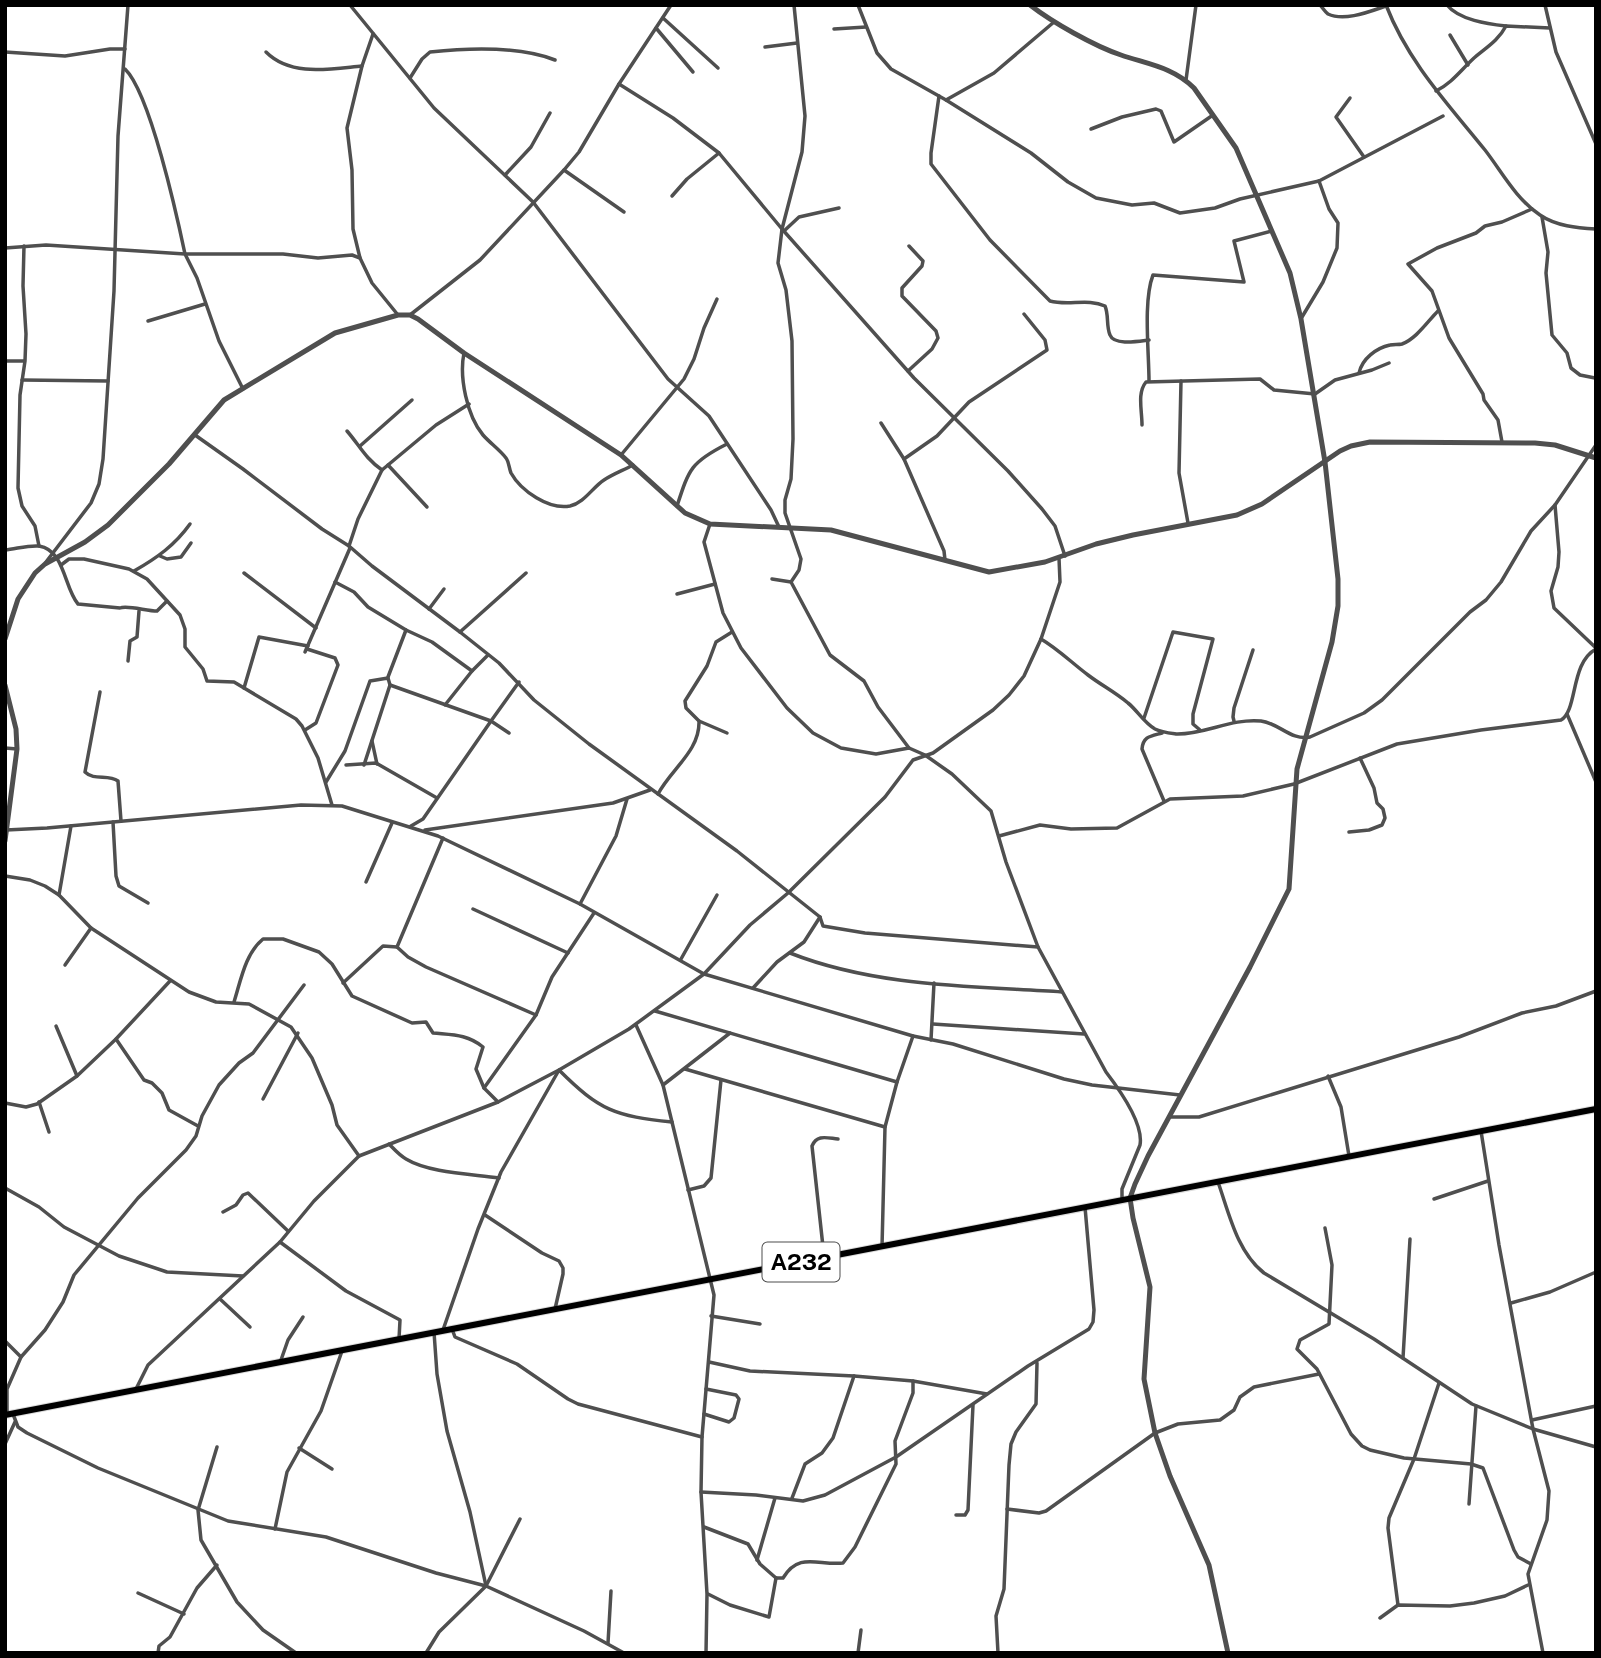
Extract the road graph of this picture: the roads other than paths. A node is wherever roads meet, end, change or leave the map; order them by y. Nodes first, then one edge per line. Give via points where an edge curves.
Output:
1 (128, 5) edge
2 (350, 5) edge
3 (671, 5) edge
4 (794, 5) edge
5 (858, 5) edge
6 (1030, 5) edge
7 (1196, 5) edge
8 (1320, 5) edge
9 (1447, 5) edge
10 (1545, 5) edge
11 (1386, 6) edge
12 (663, 18) junction
13 (1054, 22) junction
14 (1506, 26) junction
15 (866, 27) junction
16 (656, 28) junction
17 (1550, 28) junction
18 (834, 29) dead end
19 (373, 34) junction
20 (1450, 35) dead end
21 (797, 43) junction
22 (765, 47) dead end
23 (125, 49) junction
24 (5, 51) edge
25 (267, 52) dead end
26 (555, 60) dead end
27 (1468, 65) junction
28 (362, 66) junction
29 (124, 68) junction
30 (718, 68) dead end
31 (693, 72) dead end
32 (410, 78) junction
33 (1186, 80) junction
34 (619, 84) junction
35 (1436, 91) junction
36 (939, 96) junction
37 (1350, 98) dead end
38 (946, 100) junction
39 (550, 113) dead end
40 (1213, 115) junction
41 (1443, 116) dead end
42 (1091, 129) dead end
43 (1596, 144) edge
44 (719, 153) junction
45 (1364, 157) junction
46 (564, 170) junction
47 (505, 175) junction
48 (1319, 181) junction
49 (1257, 195) junction
50 (672, 196) dead end
51 (533, 202) junction
52 (839, 208) dead end
53 (1532, 209) junction
54 (624, 212) dead end
55 (1542, 217) junction
56 (1596, 229) edge
57 (783, 230) junction
58 (1272, 231) junction
59 (24, 246) junction
60 (909, 246) dead end
61 (5, 247) edge
62 (115, 249) junction
63 (185, 254) junction
64 (360, 258) junction
65 (717, 299) dead end
66 (205, 304) junction
67 (1438, 311) junction
68 (1024, 314) dead end
69 (398, 315) junction
70 (410, 315) junction
71 (1301, 318) junction
72 (148, 321) dead end
73 (1149, 340) junction
74 (464, 353) junction
75 (5, 361) edge
76 (25, 361) junction
77 (1389, 363) dead end
78 (908, 371) junction
79 (1359, 373) junction
80 (1596, 378) edge
81 (22, 380) junction
82 (1181, 380) junction
83 (108, 381) junction
84 (1149, 381) junction
85 (678, 388) junction
86 (243, 389) junction
87 (1315, 394) junction
88 (412, 400) dead end
89 (469, 404) junction
90 (953, 417) junction
91 (1596, 417) edge
92 (881, 423) dead end
93 (1142, 425) dead end
94 (347, 431) dead end
95 (194, 434) junction
96 (1502, 442) junction
97 (727, 444) junction
98 (1596, 445) edge
99 (360, 446) junction
100 (621, 455) junction
101 (1587, 455) junction
102 (1596, 458) edge
103 (904, 459) junction
104 (1325, 462) junction
105 (388, 465) junction
106 (633, 465) junction
107 (382, 470) junction
108 (1555, 505) junction
109 (677, 506) junction
110 (428, 507) dead end
111 (190, 524) dead end
112 (710, 524) junction
113 (1188, 526) junction
114 (779, 527) junction
115 (789, 528) junction
116 (191, 543) dead end
117 (39, 546) junction
118 (349, 547) junction
119 (5, 550) edge
120 (54, 556) junction
121 (160, 556) junction
122 (1062, 557) junction
123 (945, 562) junction
124 (61, 565) junction
125 (134, 571) junction
126 (244, 573) dead end
127 (526, 573) dead end
128 (772, 579) dead end
129 (335, 582) junction
130 (791, 583) junction
131 (715, 584) junction
132 (444, 589) dead end
133 (677, 594) dead end
134 (167, 601) junction
135 (429, 609) junction
136 (139, 611) junction
137 (7, 623) edge
138 (316, 628) junction
139 (406, 630) junction
140 (460, 632) junction
141 (732, 632) junction
142 (5, 639) edge
143 (1041, 639) junction
144 (1596, 648) edge
145 (307, 649) junction
146 (1253, 650) dead end
147 (488, 654) junction
148 (128, 661) dead end
149 (472, 671) junction
150 (388, 678) junction
151 (519, 682) junction
152 (5, 685) edge
153 (390, 685) junction
154 (244, 688) junction
155 (100, 692) dead end
156 (445, 705) junction
157 (1567, 714) junction
158 (1144, 719) junction
159 (491, 721) junction
160 (699, 721) junction
161 (1234, 722) junction
162 (305, 730) junction
163 (1200, 730) junction
164 (1164, 732) junction
165 (509, 733) dead end
166 (727, 733) dead end
167 (1303, 738) junction
168 (371, 739) junction
169 (5, 748) edge
170 (909, 748) junction
171 (17, 749) junction
172 (925, 755) junction
173 (1360, 758) junction
174 (377, 764) junction
175 (346, 765) dead end
176 (364, 765) junction
177 (326, 782) junction
178 (1596, 782) edge
179 (1294, 784) junction
180 (651, 789) junction
181 (658, 794) junction
182 (437, 797) junction
183 (626, 799) junction
184 (1164, 801) junction
185 (332, 805) junction
186 (121, 821) junction
187 (113, 822) junction
188 (392, 823) junction
189 (71, 826) junction
190 (411, 826) junction
191 (6, 830) edge
192 (423, 830) junction
193 (1349, 832) dead end
194 (999, 836) junction
195 (443, 838) junction
196 (5, 839) edge
197 (5, 876) edge
198 (366, 881) dead end
199 (788, 893) junction
200 (60, 895) junction
201 (717, 895) dead end
202 (148, 904) dead end
203 (580, 904) junction
204 (473, 909) dead end
205 (594, 913) junction
206 (820, 917) junction
207 (91, 928) junction
208 (397, 947) junction
209 (1038, 947) junction
210 (568, 953) junction
211 (790, 953) junction
212 (681, 959) junction
213 (65, 965) dead end
214 (704, 974) junction
215 (170, 981) junction
216 (344, 983) junction
217 (934, 983) junction
218 (304, 985) dead end
219 (753, 988) junction
220 (1596, 991) edge
221 (1062, 992) junction
222 (234, 1002) junction
223 (656, 1011) junction
224 (536, 1014) junction
225 (279, 1019) junction
226 (933, 1024) junction
227 (635, 1025) junction
228 (55, 1026) dead end
229 (298, 1033) junction
230 (730, 1033) junction
231 (1086, 1034) junction
232 (913, 1036) junction
233 (116, 1039) junction
234 (931, 1040) junction
235 (685, 1069) junction
236 (559, 1070) junction
237 (77, 1076) junction
238 (1328, 1076) junction
239 (721, 1080) junction
240 (897, 1082) junction
241 (663, 1085) junction
242 (484, 1088) junction
243 (1119, 1088) junction
244 (1180, 1096) junction
245 (263, 1099) dead end
246 (5, 1102) edge
247 (39, 1102) junction
248 (498, 1102) junction
249 (1596, 1109) edge
250 (1169, 1117) junction
251 (672, 1122) junction
252 (199, 1126) junction
253 (885, 1127) junction
254 (1481, 1130) junction
255 (49, 1132) dead end
256 (838, 1139) dead end
257 (389, 1144) junction
258 (359, 1156) junction
259 (1349, 1156) junction
260 (499, 1178) junction
261 (1489, 1181) junction
262 (1218, 1182) junction
263 (5, 1188) edge
264 (688, 1189) junction
265 (1130, 1198) junction
266 (1434, 1199) dead end
267 (1122, 1200) junction
268 (1085, 1207) junction
269 (223, 1212) dead end
270 (485, 1215) junction
271 (1325, 1228) dead end
272 (288, 1231) junction
273 (1410, 1240) dead end
274 (280, 1242) junction
275 (97, 1246) junction
276 (882, 1247) junction
277 (824, 1258) junction
278 (1596, 1272) edge
279 (243, 1276) junction
280 (711, 1279) junction
281 (220, 1299) junction
282 (1511, 1303) junction
283 (555, 1309) junction
284 (1330, 1312) junction
285 (711, 1316) junction
286 (303, 1317) dead end
287 (760, 1324) dead end
288 (250, 1327) dead end
289 (452, 1329) junction
290 (443, 1331) junction
291 (434, 1332) junction
292 (399, 1339) junction
293 (5, 1341) edge
294 (342, 1351) junction
295 (21, 1357) junction
296 (1403, 1358) junction
297 (281, 1362) junction
298 (709, 1362) junction
299 (1037, 1363) junction
300 (1319, 1374) junction
301 (854, 1376) junction
302 (913, 1381) junction
303 (1439, 1382) junction
304 (706, 1389) junction
305 (136, 1390) junction
306 (987, 1394) junction
307 (973, 1405) junction
308 (1476, 1406) junction
309 (1596, 1406) edge
310 (9, 1414) edge
311 (704, 1414) junction
312 (1532, 1420) junction
313 (15, 1422) junction
314 (1533, 1429) junction
315 (1155, 1433) junction
316 (702, 1437) junction
317 (5, 1444) edge
318 (217, 1447) dead end
319 (1596, 1447) edge
320 (299, 1448) junction
321 (897, 1457) junction
322 (1414, 1459) junction
323 (1471, 1464) junction
324 (332, 1469) dead end
325 (701, 1492) junction
326 (775, 1497) junction
327 (792, 1499) junction
328 (1469, 1504) dead end
329 (1007, 1509) junction
330 (198, 1510) junction
331 (956, 1515) dead end
332 (520, 1519) dead end
333 (704, 1527) junction
334 (275, 1529) junction
335 (757, 1560) junction
336 (1531, 1564) junction
337 (217, 1565) junction
338 (776, 1578) junction
339 (1528, 1585) junction
340 (486, 1586) junction
341 (611, 1591) dead end
342 (138, 1593) dead end
343 (707, 1594) junction
344 (1398, 1605) junction
345 (184, 1614) junction
346 (1380, 1618) dead end
347 (861, 1630) dead end
348 (608, 1643) junction
349 (158, 1653) edge
350 (296, 1653) edge
351 (426, 1653) edge
352 (624, 1653) edge
353 (706, 1653) edge
354 (858, 1653) edge
355 (998, 1653) edge
356 (1228, 1653) edge
357 (1543, 1653) edge

1 - 23 street
2 - 19 street
3 - 12 street
4 - 21 street
5 - 15 street
6 - 13 street
7 - 33 street
8 - 11 street via 1328,14 1341,15
9 - 14 street via 1452,12
10 - 17 street
11 - 35 street
12 - 16 street
12 - 30 street
13 - 33 street
13 - 38 street via 994,73
14 - 17 street
14 - 27 street via 1492,46
15 - 18 street
15 - 36 street via 883,62
16 - 31 street
16 - 34 street
17 - 43 street via 1560,63
19 - 28 street
19 - 32 street
20 - 27 street
21 - 22 street
21 - 57 street via 805,116 802,152
23 - 24 street via 65,56
23 - 29 street
25 - 28 street via 276,62 307,69
26 - 32 street via 537,53 491,50 430,52
27 - 35 street
28 - 64 street via 347,128 353,229
29 - 62 street
29 - 63 street via 137,88 154,135
32 - 47 street via 434,108
33 - 40 street
34 - 44 street
34 - 46 street
35 - 53 street
36 - 38 street
36 - 73 street via 931,164 990,240 1050,301 1099,303 1108,313 1113,340
37 - 45 street via 1336,117
38 - 49 street via 1096,198 1132,205 1154,203 1180,213
39 - 47 street via 531,147
40 - 42 street via 1174,142 1156,109
40 - 49 street via 1236,148
41 - 45 street
44 - 50 street
44 - 57 street
45 - 48 street
46 - 51 street
46 - 54 street
47 - 51 street
48 - 49 street
48 - 71 street via 1338,223 1337,248
49 - 58 street
51 - 70 street via 480,260
51 - 85 street
52 - 57 street via 799,217
53 - 55 street
53 - 67 street via 1485,226 1409,264 1432,291
55 - 56 street via 1575,228
55 - 80 street via 1552,335 1567,354 1571,368
57 - 78 street
57 - 115 street via 778,263 792,341 793,439 785,500
58 - 71 street via 1290,273
58 - 73 street via 1234,241 1244,282 1153,275
59 - 61 street
59 - 62 street
59 - 76 street
60 - 78 street via 923,261 902,288 902,296 938,338
62 - 63 street
62 - 83 street
63 - 64 street
63 - 66 street
64 - 69 street via 376,291
65 - 85 street
66 - 72 street
66 - 86 street
67 - 79 street via 1402,344 1374,352 1361,364
67 - 96 street via 1449,338 1496,415
68 - 90 street via 1045,340 1047,350
69 - 70 street
69 - 86 street via 335,333
70 - 74 street
71 - 87 street
73 - 84 street
74 - 89 street
74 - 100 street
75 - 76 street
76 - 81 street
77 - 79 street
78 - 90 street
79 - 87 street via 1335,380
80 - 91 street
81 - 83 street
81 - 117 street via 18,488
82 - 84 street
82 - 87 street via 1261,379 1274,390
82 - 113 street via 1179,473
83 - 120 street via 99,484
84 - 93 street via 1143,384 1140,397
85 - 97 street via 709,416
85 - 100 street
86 - 95 street via 224,400
87 - 104 street
88 - 99 street
89 - 105 street
89 - 106 street via 481,432 504,456 516,480 544,501 570,506
90 - 103 street via 937,436
90 - 122 street via 1042,509 1055,526
92 - 103 street
94 - 99 street
95 - 118 street
95 - 120 street via 108,525
96 - 101 street via 1555,445
96 - 104 street via 1370,442 1340,451
97 - 109 street via 692,467
97 - 114 street
98 - 101 street
99 - 107 street via 368,460
100 - 106 street
101 - 102 street
101 - 108 street
103 - 123 street
104 - 113 street via 1262,504
104 - 167 street via 1338,606
105 - 107 street
105 - 110 street
106 - 109 street
107 - 118 street
108 - 144 street via 1559,552 1551,591 1554,608
108 - 167 street via 1531,531 1486,600 1382,700 1334,728
109 - 112 street
111 - 121 street
112 - 114 street
112 - 131 street via 704,541
113 - 122 street via 1121,538
114 - 115 street
115 - 123 street via 852,534
115 - 130 street via 801,559
116 - 121 street via 181,557
117 - 119 street
117 - 120 street
118 - 129 street
118 - 135 street
120 - 124 street
120 - 137 street via 28,582
121 - 125 street
122 - 123 street via 1003,572
122 - 143 street via 1060,582
124 - 125 street via 69,559 84,559
124 - 136 street via 78,604
125 - 134 street
126 - 138 street
127 - 140 street
128 - 130 street
129 - 138 street
129 - 139 street
130 - 170 street via 830,655 864,681
131 - 133 street
131 - 141 street
132 - 135 street
134 - 136 street via 157,611
134 - 154 street via 180,615 185,647 203,668 207,681 234,682
135 - 140 street
136 - 148 street via 137,637 130,641
137 - 142 street
138 - 145 street
139 - 149 street via 432,642
139 - 150 street
140 - 147 street
141 - 160 street via 716,642 685,701
141 - 170 street via 787,708 825,740 861,753
143 - 158 street via 1118,694
143 - 172 street via 1024,676 1009,695
144 - 157 street via 1581,667
145 - 154 street via 259,637
145 - 162 street via 335,658 338,665 316,723
146 - 161 street via 1234,708
147 - 149 street
147 - 151 street
149 - 156 street
150 - 153 street
150 - 177 street via 370,681 345,751
151 - 159 street
151 - 180 street via 534,700
152 - 171 street
153 - 156 street
153 - 168 street
154 - 162 street via 283,710
155 - 186 street via 85,772 118,781
156 - 159 street
157 - 173 street via 1561,720 1397,744
157 - 178 street
158 - 163 street via 1172,632 1213,639 1193,714
158 - 164 street
159 - 165 street
159 - 182 street
160 - 166 street
160 - 181 street via 695,746
161 - 163 street
161 - 167 street via 1270,723
162 - 177 street
163 - 164 street
164 - 184 street via 1142,742
167 - 179 street
168 - 174 street
168 - 176 street
169 - 171 street
170 - 172 street
171 - 191 street
172 - 194 street via 991,811
172 - 199 street via 914,760 885,797
173 - 179 street
173 - 193 street via 1385,818 1382,825
174 - 176 street
174 - 182 street
175 - 176 street
177 - 185 street
179 - 184 street via 1243,796
179 - 244 street via 1289,888
180 - 181 street
180 - 183 street
181 - 199 street
182 - 190 street via 423,819
183 - 192 street
183 - 203 street via 617,836
184 - 194 street via 1117,828 1040,825
185 - 186 street
185 - 188 street
186 - 187 street
187 - 189 street
187 - 202 street via 119,886
188 - 190 street
188 - 198 street
189 - 191 street
189 - 200 street
190 - 192 street
191 - 196 street
192 - 195 street
194 - 209 street
195 - 203 street
195 - 208 street
197 - 200 street via 30,880
199 - 206 street
199 - 214 street
200 - 207 street
201 - 212 street
203 - 205 street
204 - 210 street
205 - 210 street
205 - 212 street
206 - 209 street via 823,926 852,932
206 - 211 street via 804,942
207 - 213 street
207 - 215 street
208 - 216 street via 383,946
208 - 224 street via 426,967
209 - 221 street
210 - 224 street
211 - 217 street via 848,972
211 - 219 street
212 - 214 street
214 - 219 street
214 - 223 street
215 - 222 street via 204,999
215 - 233 street
216 - 222 street via 319,953 283,939 263,939 246,965
216 - 242 street via 352,996 412,1024 426,1022 433,1033 467,1037 480,1044 476,1069
217 - 221 street
217 - 226 street
218 - 225 street
219 - 232 street
220 - 238 street
221 - 231 street
222 - 225 street
223 - 227 street
223 - 230 street
224 - 242 street
225 - 229 street
225 - 252 street via 253,1053 219,1085
226 - 231 street
226 - 234 street
227 - 236 street
227 - 241 street
228 - 237 street
229 - 245 street
229 - 258 street via 332,1104 337,1125
230 - 235 street
230 - 240 street
231 - 243 street
232 - 234 street
232 - 240 street
233 - 237 street
233 - 252 street via 144,1080 162,1093 169,1110
234 - 243 street via 1064,1079
235 - 239 street
235 - 241 street
236 - 248 street
236 - 251 street via 583,1095 610,1111
236 - 260 street
237 - 247 street
238 - 250 street via 1199,1116
238 - 259 street via 1341,1107
239 - 253 street
239 - 264 street via 711,1178 704,1186
240 - 253 street
241 - 251 street
242 - 248 street
243 - 244 street
243 - 267 street via 1141,1137
244 - 250 street
246 - 247 street via 26,1107
247 - 255 street
248 - 257 street
249 - 254 main road, A232
250 - 265 street
251 - 264 street
252 - 275 street via 186,1150
253 - 276 street
254 - 259 main road, A232
254 - 261 street
256 - 277 street via 821,1137 812,1146
257 - 258 street
257 - 260 street via 419,1164
258 - 272 street
259 - 262 main road, A232
260 - 270 street
261 - 266 street
261 - 282 street
262 - 265 main road, A232
262 - 284 street via 1249,1258 1264,1273
263 - 275 street
264 - 280 street
265 - 267 main road, A232
265 - 315 street via 1150,1287 1144,1379
267 - 268 main road, A232
268 - 276 main road, A232
268 - 299 street via 1093,1321 1089,1329
269 - 272 street via 248,1193
270 - 283 street via 559,1261 563,1274
270 - 290 street
271 - 284 street via 1332,1265
272 - 274 street
273 - 296 street
274 - 279 street
274 - 292 street via 346,1291 400,1320
275 - 279 street via 167,1272
275 - 295 street via 74,1275 45,1330
276 - 277 main road, A232
277 - 280 main road, A232
278 - 282 street
279 - 281 street
280 - 283 main road, A232
280 - 285 street
281 - 288 street
281 - 305 street via 148,1365
282 - 312 street
283 - 289 main road, A232
284 - 296 street
284 - 300 street via 1329,1324 1297,1345
285 - 287 street
285 - 298 street
286 - 297 street
289 - 290 main road, A232
289 - 316 street via 455,1337 517,1363 578,1404
290 - 291 main road, A232
291 - 292 main road, A232
291 - 340 street via 447,1431
292 - 294 main road, A232
293 - 295 street
294 - 297 main road, A232
294 - 320 street via 321,1411
295 - 310 street via 7,1389
296 - 303 street
297 - 305 main road, A232
298 - 301 street via 750,1371
298 - 304 street
299 - 306 street
299 - 329 street via 1036,1404 1011,1444
300 - 315 street via 1254,1387 1220,1420 1178,1424
300 - 322 street via 1362,1446
301 - 302 street
301 - 327 street via 832,1438 822,1453 805,1464
302 - 306 street
302 - 321 street via 895,1441
303 - 308 street
303 - 322 street
304 - 311 street
304 - 311 street via 739,1399 729,1422
305 - 310 main road, A232
306 - 307 street
307 - 321 street
307 - 331 street via 968,1510
308 - 314 street
308 - 323 street
309 - 312 street
310 - 313 street
311 - 316 street
312 - 314 street
313 - 317 street
313 - 330 street via 27,1433 98,1468
314 - 319 street
314 - 336 street via 1549,1491 1547,1520
315 - 329 street via 1046,1511
315 - 356 street via 1209,1565
316 - 325 street
318 - 330 street
320 - 324 street
320 - 334 street via 288,1472
321 - 327 street via 825,1495
321 - 338 street via 892,1475 843,1563 798,1562 783,1578
322 - 323 street
322 - 344 street via 1389,1518
323 - 328 street
323 - 336 street via 1487,1474 1514,1550
325 - 326 street
325 - 333 street
326 - 327 street
326 - 335 street
329 - 355 street via 1004,1588 996,1616
330 - 334 street
330 - 337 street via 201,1540
332 - 340 street
333 - 335 street via 748,1544
333 - 343 street
334 - 340 street via 326,1537
335 - 338 street
336 - 339 street
337 - 345 street via 197,1588
337 - 350 street via 237,1602
338 - 343 street via 769,1617
339 - 344 street via 1474,1603
339 - 357 street
340 - 348 street
340 - 351 street via 439,1632
341 - 348 street
342 - 345 street
343 - 353 street
344 - 346 street
345 - 349 street
347 - 354 street
348 - 352 street

